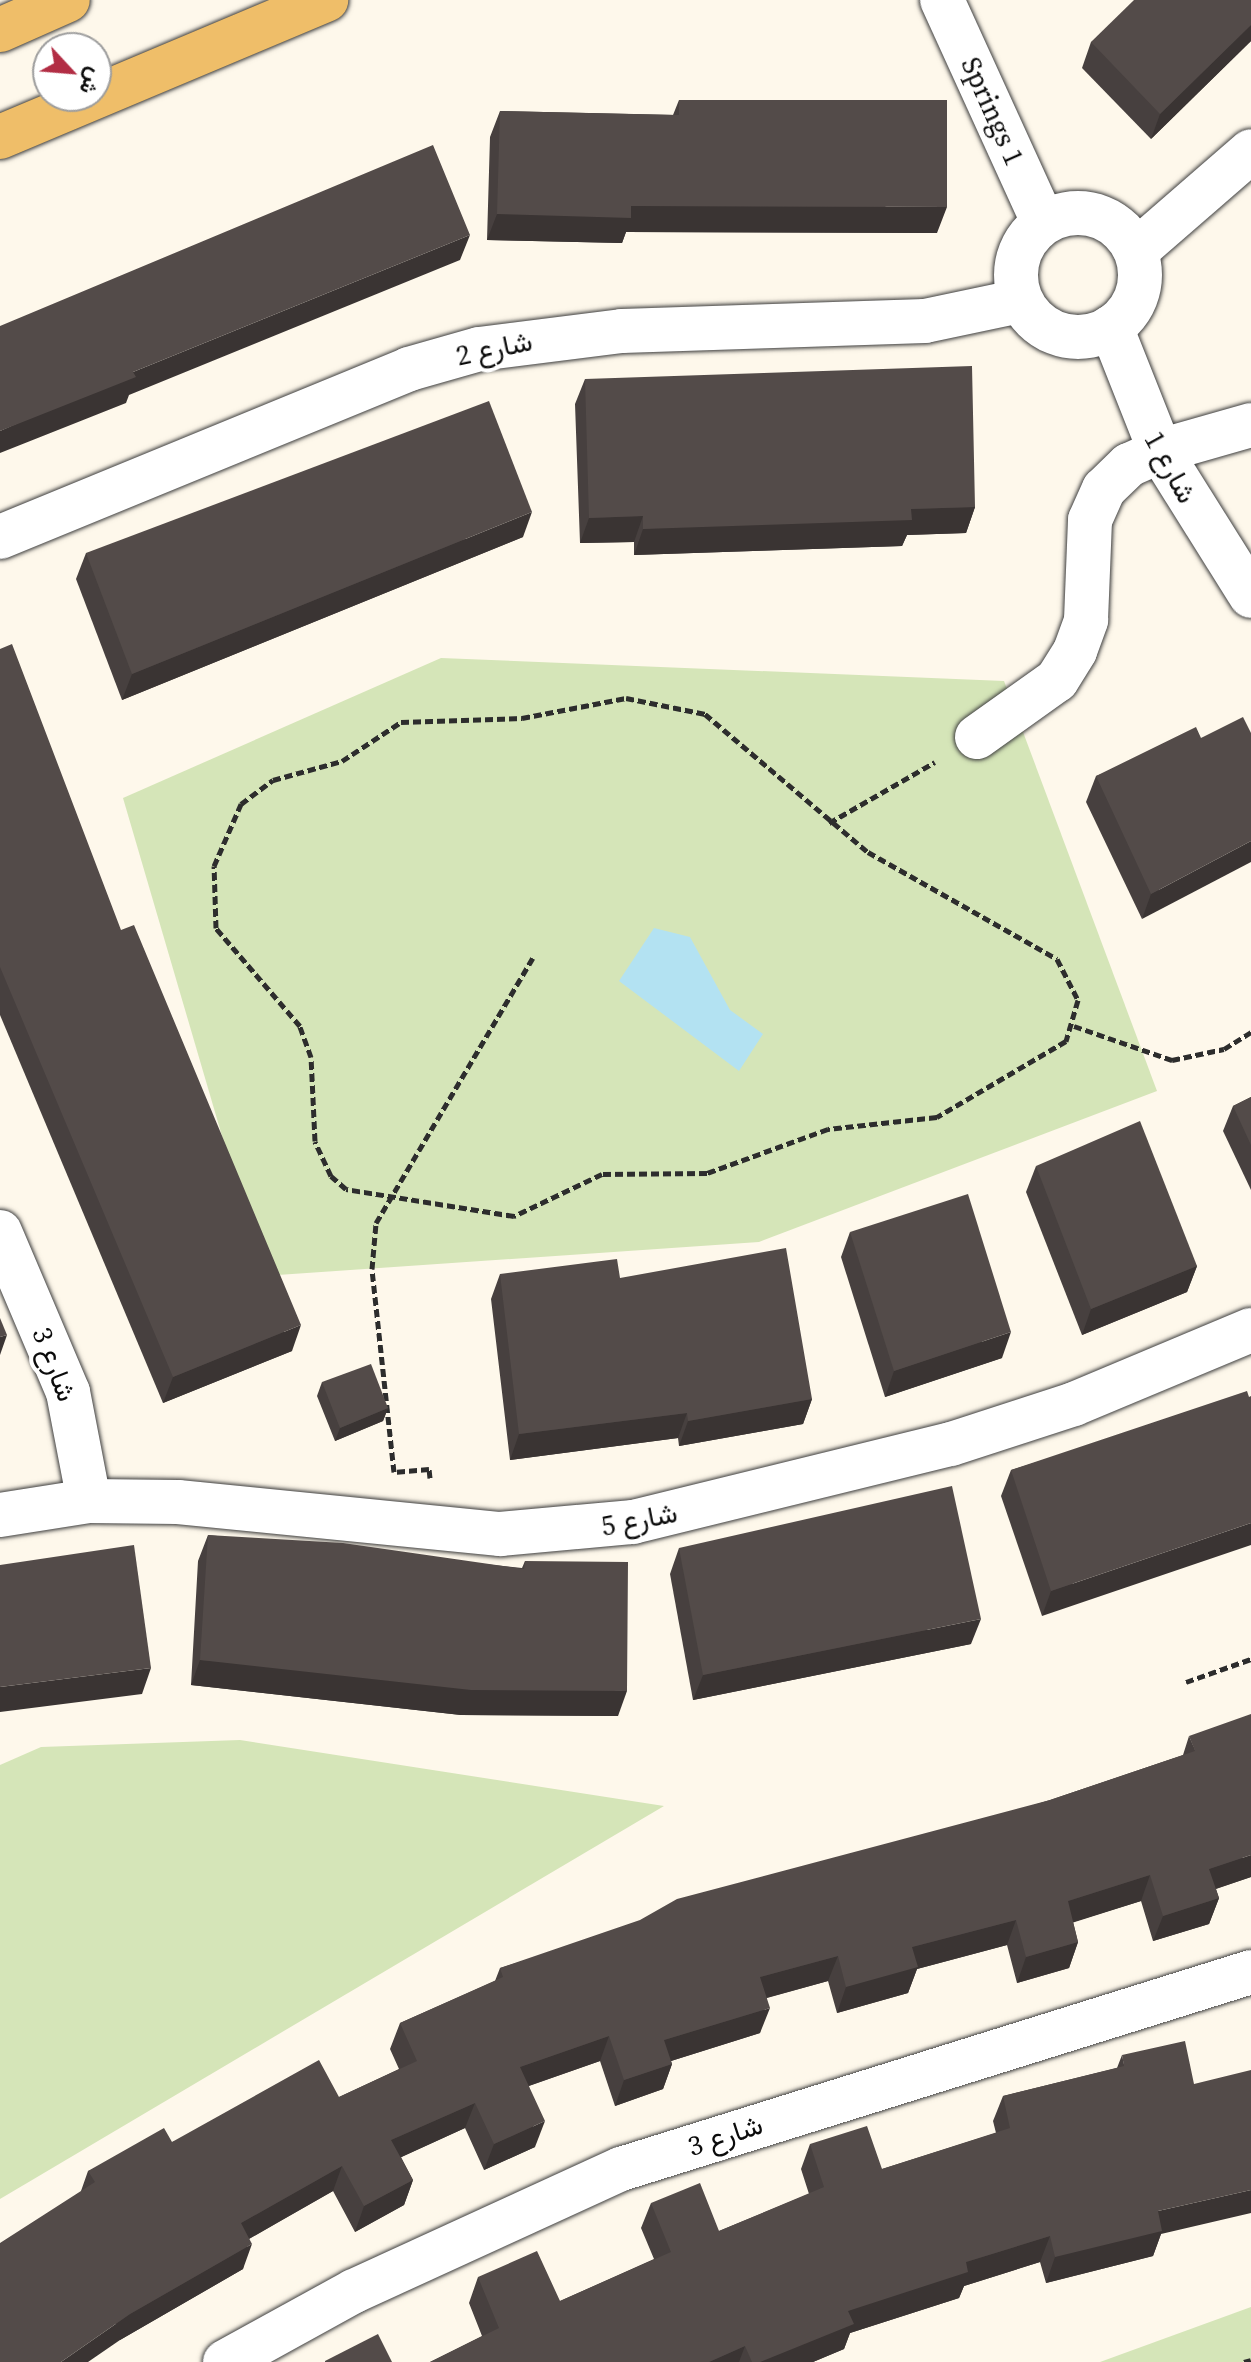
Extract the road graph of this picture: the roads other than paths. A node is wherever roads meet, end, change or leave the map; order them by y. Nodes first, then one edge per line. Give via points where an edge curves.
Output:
1 (68, 0) edge
2 (326, 0) edge
3 (942, 0) edge
4 (0, 30) edge
5 (0, 137) edge
6 (1251, 151) edge
7 (1043, 222) junction
8 (1136, 251) junction
9 (1020, 301) junction
10 (1111, 327) junction
11 (1251, 425) edge
12 (1160, 451) junction
13 (0, 537) edge
14 (1251, 596) edge
15 (977, 737) road end
16 (0, 1232) edge
17 (1251, 1330) edge
18 (89, 1501) junction
19 (0, 1515) edge
20 (1251, 1972) edge
21 (225, 2362) edge

1 - 4 main road
2 - 5 main road
3 - 7 street, Springs 1
6 - 8 street
7 - 8 street via 1085,212 1124,232
7 - 9 street via 1017,258
8 - 10 street via 1137,294
9 - 10 street via 1050,331 1070,337
9 - 13 street, شارع 2 via 925,321 622,331 479,349 409,369
10 - 12 street, شارع 1
11 - 12 street
12 - 14 street, شارع 1
12 - 15 street via 1129,465 1104,489 1090,520 1086,620 1057,680
16 - 18 street, شارع 3 via 68,1392
17 - 18 street, شارع 5 via 1074,1404 825,1478 580,1529 436,1531 178,1502
18 - 19 street, شارع 5
20 - 21 street, شارع 3 via 621,2169 354,2291

